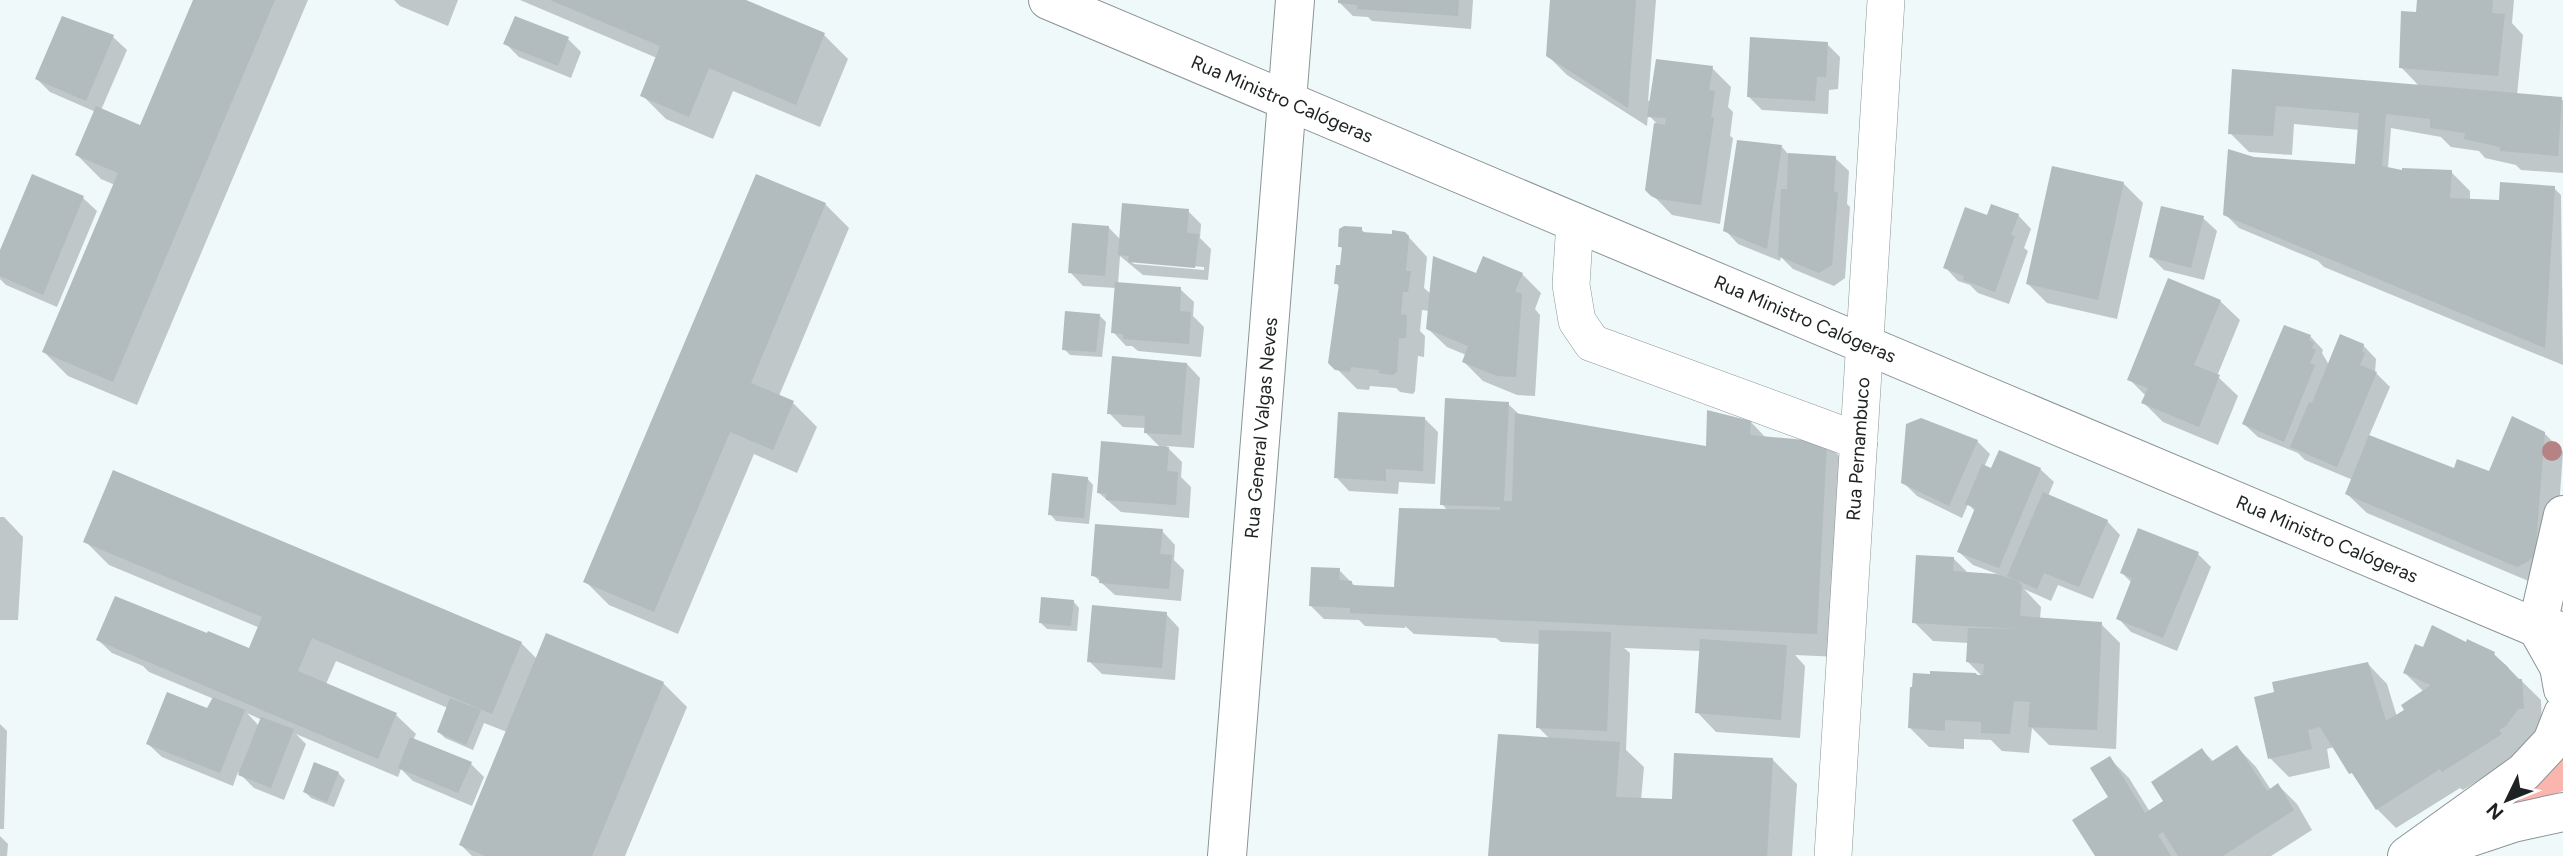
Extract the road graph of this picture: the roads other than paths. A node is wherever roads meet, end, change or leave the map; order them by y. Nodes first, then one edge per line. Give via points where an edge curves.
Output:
1 (1048, 0) edge
2 (1295, 0) edge
3 (1886, 0) edge
4 (1288, 101) junction
5 (1575, 222) junction
6 (1865, 345) junction
7 (1858, 441) junction
8 (2563, 515) edge
9 (2550, 629) edge
10 (2563, 689) edge
11 (2563, 714) edge
12 (2563, 812) edge
13 (1227, 856) edge
14 (1833, 856) edge
15 (2407, 856) edge
16 (2413, 856) edge

1 - 4 main road, Rua Ministro Calógeras
2 - 4 main road, Rua General Valgas Neves
3 - 6 street, Rua Pernambuco
4 - 5 main road, Rua Ministro Calógeras
4 - 13 main road, Rua General Valgas Neves
5 - 6 main road, Rua Ministro Calógeras
5 - 7 street via 1571,285 1577,321 1592,343
6 - 7 street, Rua Pernambuco
6 - 9 main road, Rua Ministro Calógeras
7 - 14 street, Rua Pernambuco
8 - 9 main road
9 - 10 main road
11 - 15 main road via 2552,742 2524,772
12 - 16 main road via 2513,823

